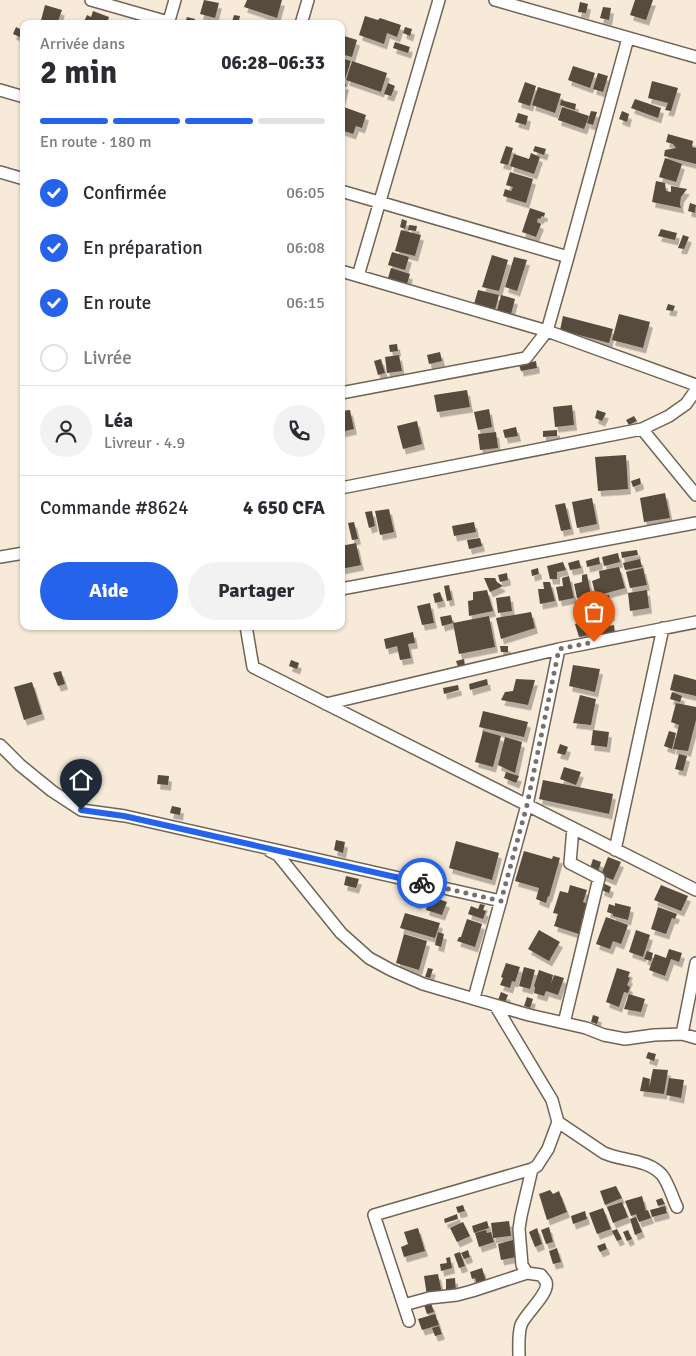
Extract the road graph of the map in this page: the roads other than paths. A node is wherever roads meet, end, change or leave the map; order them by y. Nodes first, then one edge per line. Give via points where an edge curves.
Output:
1 (92, 0) edge
2 (175, 0) edge
3 (308, 0) edge
4 (439, 0) edge
5 (495, 0) edge
6 (158, 20) edge
7 (169, 20) edge
8 (302, 20) edge
9 (628, 38) junction
10 (696, 57) edge
11 (0, 90) edge
12 (20, 96) edge
13 (0, 172) edge
14 (20, 178) edge
15 (345, 191) edge
16 (380, 202) junction
17 (568, 257) junction
18 (345, 272) edge
19 (358, 276) junction
20 (547, 331) junction
21 (696, 385) edge
22 (696, 390) edge
23 (345, 392) edge
24 (642, 429) junction
25 (345, 487) edge
26 (696, 495) edge
27 (696, 523) edge
28 (20, 553) edge
29 (0, 557) edge
30 (345, 587) edge
31 (696, 622) edge
32 (663, 628) junction
33 (247, 630) edge
34 (559, 649) junction
35 (326, 704) junction
36 (0, 745) edge
37 (527, 805) junction
38 (573, 828) junction
39 (257, 846) junction
40 (615, 850) junction
41 (696, 890) edge
42 (501, 901) junction
43 (696, 963) edge
44 (474, 998) junction
45 (495, 1005) junction
46 (564, 1023) junction
47 (682, 1034) junction
48 (696, 1038) edge
49 (558, 1122) junction
50 (532, 1169) junction
51 (677, 1207) dead end
52 (527, 1273) junction
53 (404, 1305) junction
54 (410, 1321) dead end
55 (519, 1356) edge

1 - 6 street
2 - 7 street
3 - 8 street
4 - 16 street
5 - 9 street
9 - 10 street
9 - 17 street
11 - 12 street
13 - 14 street
15 - 16 street
16 - 17 street
16 - 19 street
17 - 20 street
18 - 19 street
19 - 20 street
20 - 21 street
20 - 23 street via 526,358
22 - 24 street via 686,404
24 - 25 street
24 - 26 street
27 - 30 street
28 - 29 street
31 - 32 street
32 - 34 street
32 - 40 street
33 - 35 street via 253,668
34 - 35 street
34 - 37 street
35 - 37 street
36 - 39 street via 52,791 81,810 124,816
37 - 38 street
37 - 42 street
38 - 40 street
38 - 46 street via 570,864 599,878
39 - 42 street
39 - 44 street via 278,856 341,933 369,958 423,984
40 - 41 street
42 - 44 street
43 - 47 street
44 - 45 street
45 - 46 street
45 - 49 street via 552,1100
46 - 47 street via 625,1039
47 - 48 street
49 - 50 street via 548,1149 538,1166
49 - 51 street via 611,1156 650,1166 663,1176
50 - 52 street via 519,1229 522,1265
50 - 53 street via 374,1215
52 - 53 street via 457,1295
52 - 55 street via 541,1276 546,1287 521,1325
53 - 54 street

